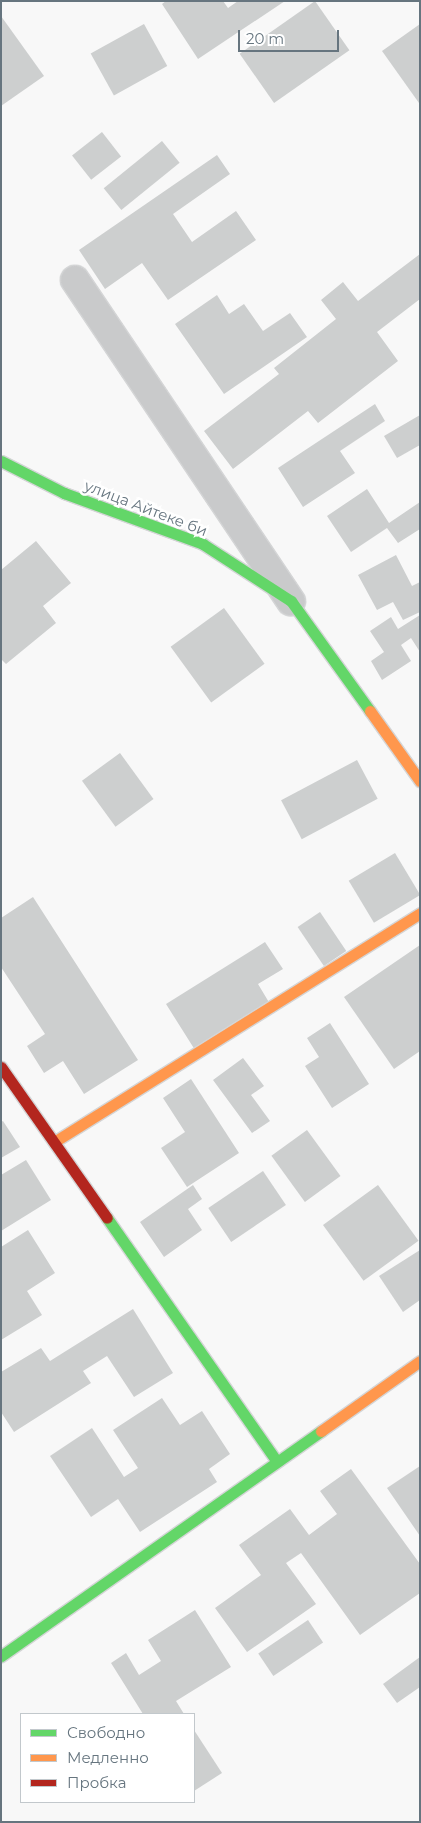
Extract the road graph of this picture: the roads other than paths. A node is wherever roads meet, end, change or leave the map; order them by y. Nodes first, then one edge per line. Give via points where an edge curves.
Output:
1 (74, 280) dead end
2 (1, 461) edge
3 (291, 601) junction
4 (420, 781) edge
5 (420, 913) edge
6 (1, 1067) edge
7 (54, 1142) junction
8 (420, 1361) edge
9 (276, 1462) junction
10 (1, 1656) edge

1 - 3 street
2 - 3 street, улица Айтеке би via 64,493 203,544
3 - 4 street, улица Айтеке би
5 - 7 street
6 - 7 street
7 - 9 street
8 - 9 street
9 - 10 street

